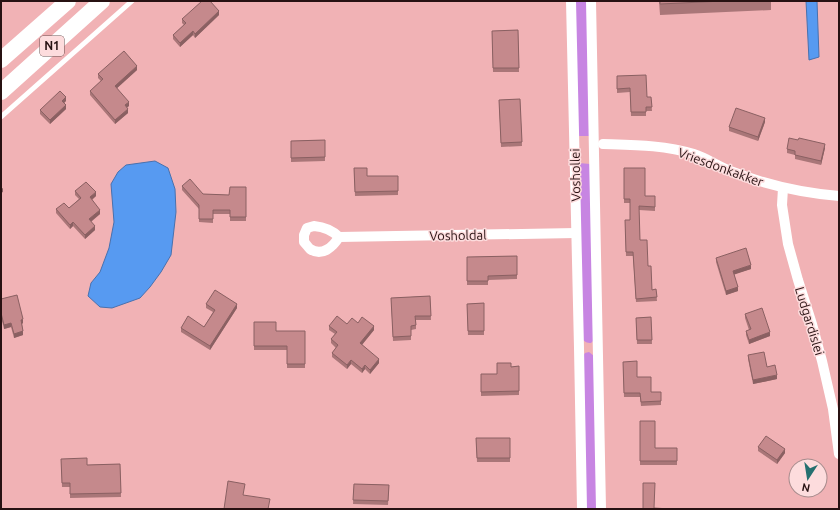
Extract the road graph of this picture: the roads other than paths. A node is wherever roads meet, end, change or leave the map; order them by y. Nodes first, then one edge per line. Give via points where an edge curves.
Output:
1 (68, 1) edge
2 (102, 1) edge
3 (132, 1) edge
4 (571, 1) edge
5 (590, 1) edge
6 (1, 60) edge
7 (1, 92) edge
8 (1, 117) edge
9 (603, 144) dead end
10 (783, 188) junction
11 (839, 196) edge
12 (576, 234) junction
13 (339, 238) dead end
14 (579, 348) junction
15 (598, 348) junction
16 (839, 454) edge
17 (582, 509) edge
18 (601, 509) edge

1 - 6 main road, N1
2 - 7 main road, N1
3 - 8 lane
4 - 12 street, Voshollei
5 - 15 street, Voshollei
9 - 10 street, Vriesdonkakker via 652,146 676,150 695,155 754,180
10 - 11 street, Vriesdonkakker
10 - 16 street, Ludgardislei via 782,205 788,244 834,409
12 - 13 street, Vosholdal
12 - 14 street, Voshollei
14 - 15 street
14 - 17 street, Voshollei
15 - 18 street, Voshollei

